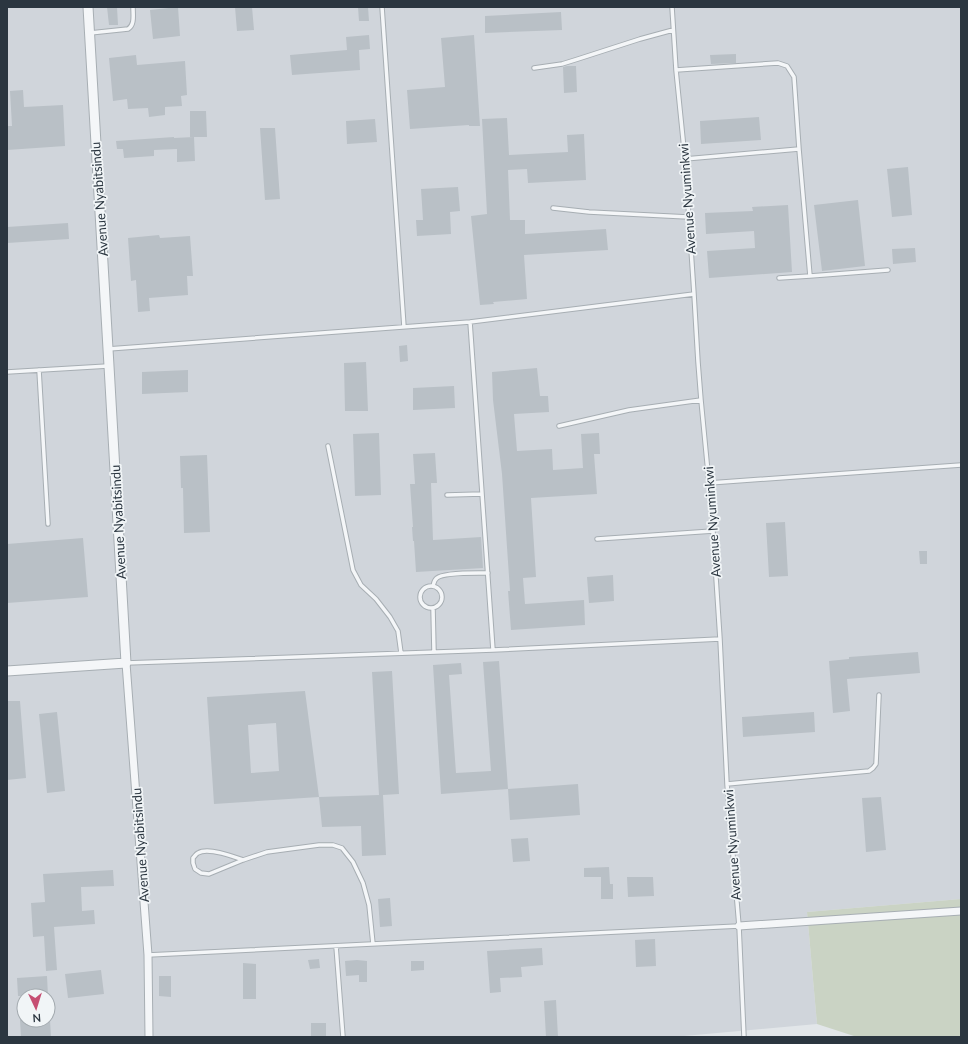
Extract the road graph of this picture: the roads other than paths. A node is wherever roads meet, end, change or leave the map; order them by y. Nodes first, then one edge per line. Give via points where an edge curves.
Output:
1 (88, 7) edge
2 (133, 7) edge
3 (382, 7) edge
4 (672, 7) edge
5 (673, 30) junction
6 (89, 33) junction
7 (534, 68) dead end
8 (676, 70) junction
9 (799, 149) junction
10 (684, 159) junction
11 (553, 208) dead end
12 (688, 217) junction
13 (888, 270) dead end
14 (810, 276) junction
15 (778, 278) dead end
16 (694, 294) junction
17 (470, 322) junction
18 (404, 327) junction
19 (108, 349) junction
20 (109, 366) junction
21 (39, 370) junction
22 (7, 372) edge
23 (701, 400) junction
24 (559, 426) dead end
25 (328, 446) dead end
26 (961, 466) edge
27 (709, 483) junction
28 (482, 494) junction
29 (446, 495) dead end
30 (48, 524) dead end
31 (713, 531) junction
32 (597, 539) dead end
33 (488, 572) junction
34 (433, 586) junction
35 (433, 608) junction
36 (720, 639) junction
37 (494, 650) junction
38 (434, 652) junction
39 (401, 653) junction
40 (126, 663) junction
41 (7, 671) edge
42 (879, 695) dead end
43 (728, 784) junction
44 (242, 860) junction
45 (961, 911) edge
46 (738, 926) junction
47 (373, 944) junction
48 (336, 946) junction
49 (148, 955) junction
50 (149, 1037) edge
51 (343, 1037) edge
52 (744, 1037) edge

1 - 6 street, Avenue Nyabitsindu
2 - 6 lane via 133,21 128,29
3 - 18 lane
4 - 5 lane, Avenue Nyuminkwi
5 - 7 lane via 640,38 562,64
5 - 8 lane, Avenue Nyuminkwi
6 - 19 street, Avenue Nyabitsindu
8 - 9 lane via 778,62 787,66 794,77
8 - 10 lane, Avenue Nyuminkwi
9 - 10 lane
9 - 14 lane
10 - 12 lane, Avenue Nyuminkwi
11 - 12 lane
12 - 16 lane, Avenue Nyuminkwi
13 - 14 lane
14 - 15 lane
16 - 17 lane
16 - 23 lane, Avenue Nyuminkwi
17 - 18 lane
17 - 28 lane
18 - 19 lane
19 - 20 street, Avenue Nyabitsindu
20 - 21 lane
20 - 40 street, Avenue Nyabitsindu
21 - 22 lane
21 - 30 lane
23 - 24 lane via 629,410
23 - 27 lane, Avenue Nyuminkwi
25 - 39 lane via 353,570 361,585 390,616 398,631
26 - 27 lane
27 - 31 lane, Avenue Nyuminkwi
28 - 29 lane
28 - 33 lane
31 - 32 lane
31 - 36 lane, Avenue Nyuminkwi
33 - 34 lane via 441,576 436,578
33 - 37 lane
34 - 35 lane via 442,594 442,600
34 - 35 lane via 422,591 420,597 422,603
35 - 38 lane
36 - 37 lane
36 - 43 lane, Avenue Nyuminkwi
37 - 38 lane
38 - 39 lane
39 - 40 lane
40 - 41 street
40 - 49 street, Avenue Nyabitsindu
42 - 43 lane via 876,764 869,771
43 - 46 lane, Avenue Nyuminkwi
44 - 44 lane via 209,874 195,870 193,863 193,858 198,852 210,851
44 - 47 lane via 267,852 319,845 342,848 353,862 363,883 369,905
45 - 46 street
46 - 47 lane
46 - 52 lane, Avenue Nyuminkwi
47 - 48 lane
48 - 49 lane
48 - 51 lane
49 - 50 street, Avenue Nyabitsindu

